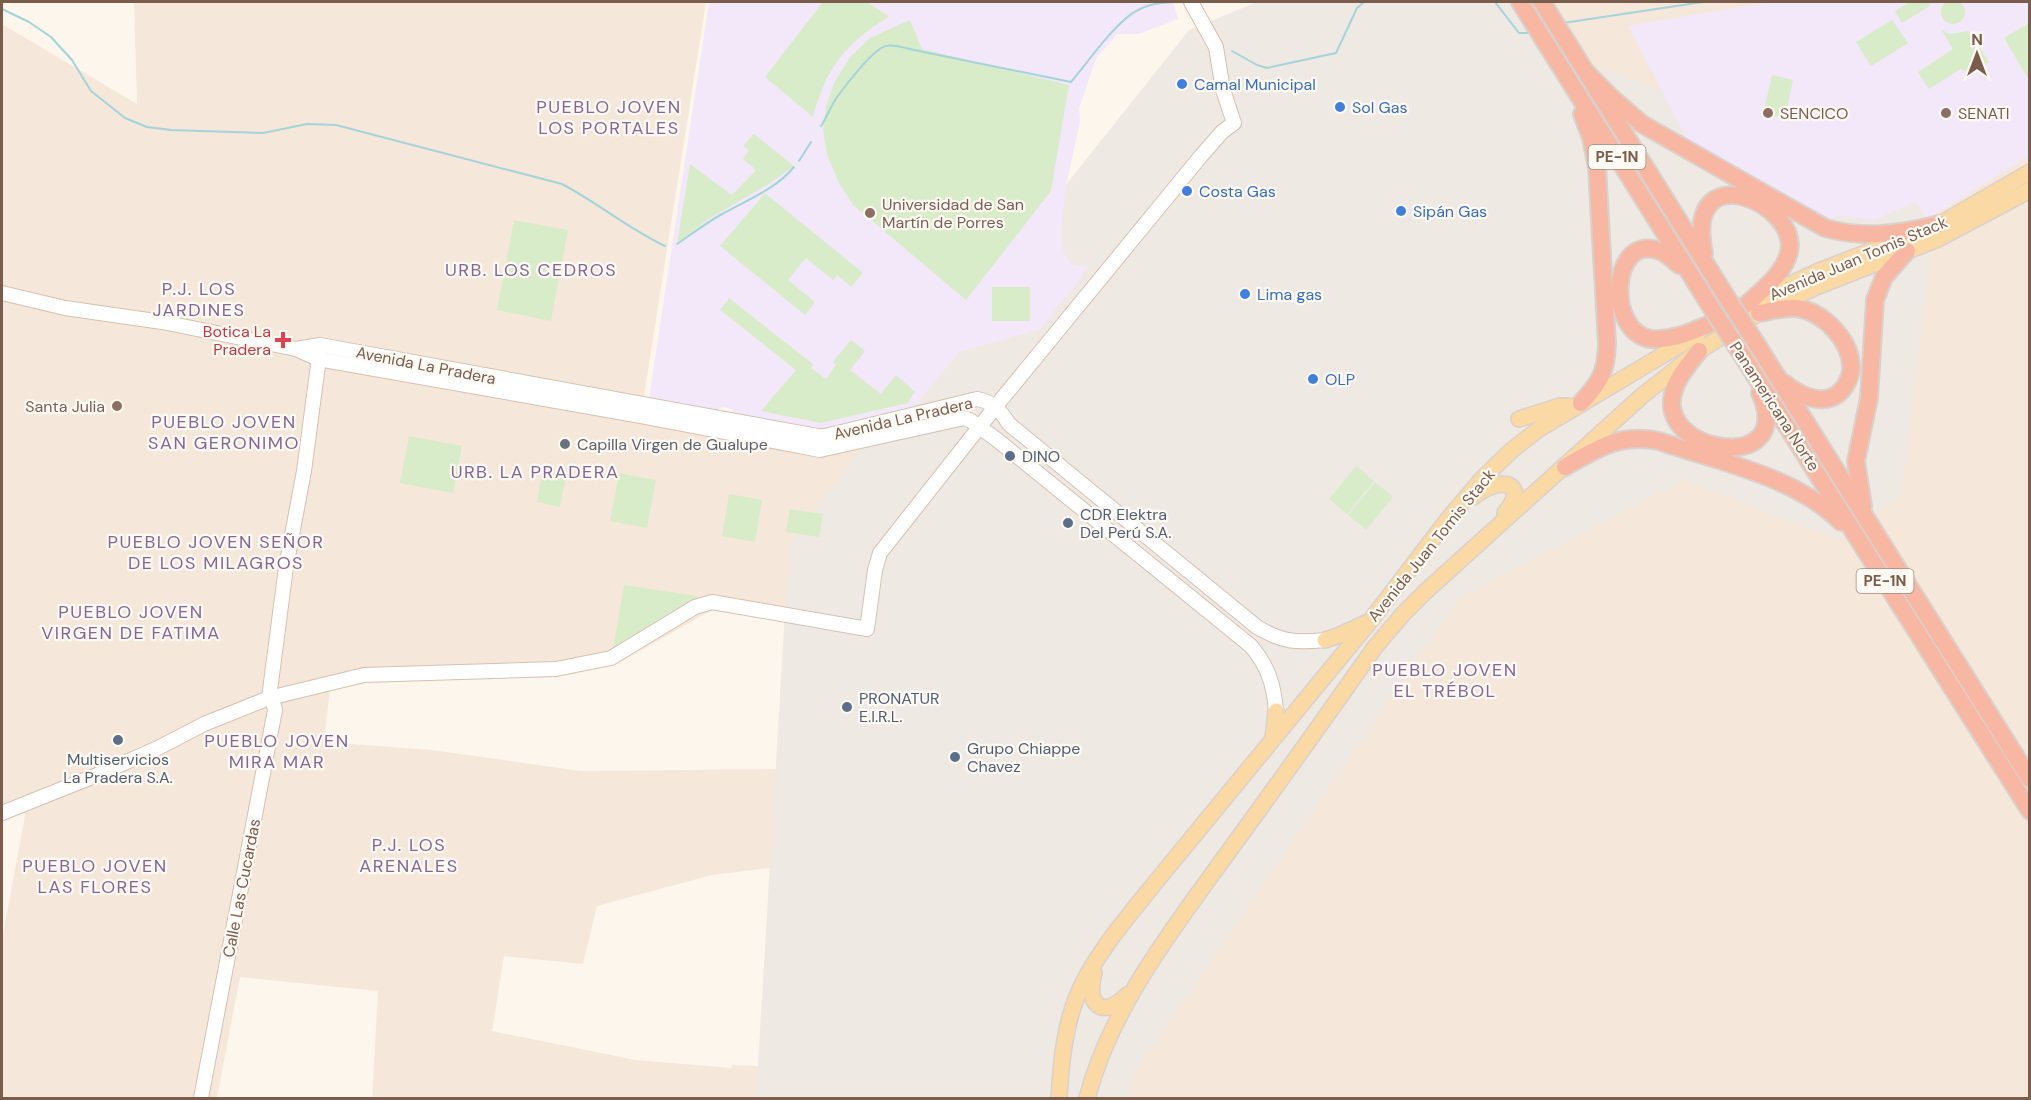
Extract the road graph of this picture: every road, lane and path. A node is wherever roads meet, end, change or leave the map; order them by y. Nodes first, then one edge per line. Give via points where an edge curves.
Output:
1 (1191, 2) edge
2 (1520, 2) edge
3 (1542, 2) edge
4 (1587, 73) junction
5 (1568, 77) junction
6 (2030, 172) edge
7 (2030, 190) edge
8 (1940, 224) junction
9 (1907, 251) junction
10 (1706, 263) junction
11 (1689, 273) junction
12 (2, 293) edge
13 (1753, 309) junction
14 (1723, 310) junction
15 (320, 345) junction
16 (296, 349) junction
17 (1699, 351) junction
18 (318, 359) junction
19 (1752, 370) junction
20 (1779, 380) junction
21 (963, 403) junction
22 (1578, 404) junction
23 (996, 406) junction
24 (964, 418) junction
25 (1519, 419) dead end
26 (981, 427) junction
27 (1038, 448) junction
28 (1027, 464) junction
29 (1565, 467) junction
30 (1865, 516) junction
31 (1448, 519) junction
32 (1486, 536) junction
33 (1859, 540) junction
34 (1371, 620) junction
35 (1325, 640) joint
36 (269, 698) junction
37 (1276, 711) joint
38 (1274, 739) junction
39 (2030, 779) edge
40 (2030, 811) edge
41 (2, 813) edge
42 (1099, 958) junction
43 (1147, 970) junction
44 (1114, 1052) dead end
45 (201, 1098) edge
46 (1059, 1098) edge
47 (1087, 1098) edge

1 - 23 street via 1216,47 1223,90 1234,123 1201,156
2 - 5 highway, Panamericana Norte / PE-1N
3 - 4 highway, Panamericana Norte / PE-1N
4 - 8 highway via 1642,124 1825,228 1874,235
4 - 10 highway, Panamericana Norte / PE-1N
5 - 11 highway, Panamericana Norte / PE-1N
5 - 22 highway via 1598,167 1607,331 1606,366 1597,386
6 - 8 main road, Avenida Juan Tomis Stack
7 - 9 main road, Avenida Juan Tomis Stack via 1938,239
8 - 13 main road, Avenida Juan Tomis Stack via 1819,271
9 - 13 main road, Avenida Juan Tomis Stack
9 - 30 highway via 1884,277 1874,306 1869,398 1856,461
10 - 13 highway via 1701,225 1715,199 1723,195 1742,196 1777,216 1788,233 1789,252
10 - 14 highway, Panamericana Norte / PE-1N
11 - 14 highway, Panamericana Norte / PE-1N
11 - 14 highway via 1654,248 1629,257 1622,272 1620,294 1624,317 1636,333 1644,337 1677,337
12 - 16 street, Avenida La Pradera
13 - 14 main road, Avenida Juan Tomis Stack
13 - 17 main road, Avenida Juan Tomis Stack
13 - 20 highway via 1812,312 1832,328 1850,358 1849,381 1834,397 1808,398
14 - 19 highway, Panamericana Norte / PE-1N, bridge
14 - 20 highway, Panamericana Norte / PE-1N, bridge via 1756,343
14 - 22 main road, Avenida Juan Tomis Stack
15 - 16 street, Avenida La Pradera
15 - 18 street, Calle Las Cucardas
15 - 21 street, Avenida La Pradera via 818,436
16 - 18 street, Avenida La Pradera
17 - 19 highway via 1673,391 1673,411 1686,432 1713,445 1743,447 1761,436 1765,410
17 - 29 main road, Avenida Juan Tomis Stack via 1643,395
18 - 24 street, Avenida La Pradera via 820,450
18 - 36 street, Calle Las Cucardas
19 - 33 highway, Panamericana Norte / PE-1N
20 - 30 highway, Panamericana Norte / PE-1N
21 - 23 street, Avenida La Pradera via 977,399
21 - 24 street
22 - 25 main road
22 - 31 main road, Avenida Juan Tomis Stack via 1512,450
23 - 26 street
23 - 27 street, Avenida La Pradera via 1009,424
24 - 26 street, Avenida La Pradera
26 - 28 street, Avenida La Pradera
26 - 36 street via 880,553 867,629 712,602 688,611 610,658 556,669 364,675
27 - 28 street
27 - 35 street, Avenida La Pradera via 1257,627 1293,642
28 - 37 street, Avenida La Pradera via 1251,646 1272,680
29 - 32 main road, Avenida Juan Tomis Stack
29 - 33 highway via 1616,441 1659,441 1789,485 1821,504
30 - 39 highway, Panamericana Norte / PE-1N
31 - 32 main road via 1489,486 1509,485 1514,501
31 - 34 main road, Avenida Juan Tomis Stack
32 - 43 main road, Avenida Juan Tomis Stack via 1404,613 1376,647
33 - 40 highway, Panamericana Norte / PE-1N
34 - 35 main road
34 - 38 main road, Avenida Juan Tomis Stack
36 - 41 street
36 - 45 street, Calle Las Cucardas via 275,710
37 - 38 main road
38 - 42 main road, Avenida Juan Tomis Stack via 1126,919
42 - 43 main road via 1090,992 1102,1008 1121,1001
42 - 46 main road, Avenida Juan Tomis Stack via 1076,999 1063,1051
43 - 44 main road
43 - 47 main road, Avenida Juan Tomis Stack via 1112,1031

